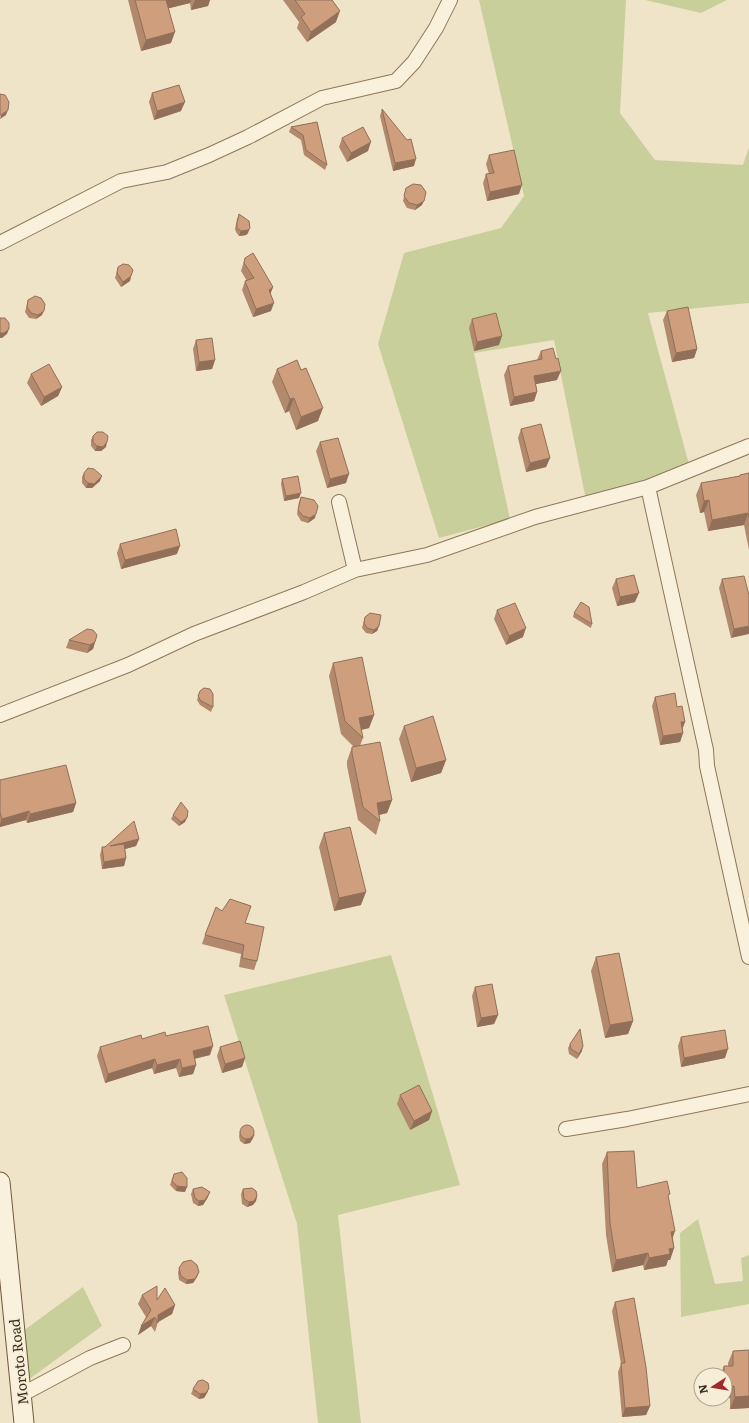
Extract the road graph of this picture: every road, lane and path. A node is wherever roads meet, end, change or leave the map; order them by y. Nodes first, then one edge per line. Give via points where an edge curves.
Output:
1 (450, 0) edge
2 (0, 243) edge
3 (749, 446) edge
4 (648, 487) junction
5 (339, 502) dead end
6 (355, 570) junction
7 (0, 715) edge
8 (749, 957) edge
9 (749, 1094) edge
10 (566, 1129) dead end
11 (0, 1182) edge
12 (123, 1345) dead end
13 (21, 1395) junction
14 (24, 1423) edge

1 - 2 street via 414,62 396,81 322,98 209,155 167,172 121,181
3 - 4 street
4 - 6 street via 535,517 427,554
4 - 8 street
5 - 6 street
6 - 7 street via 194,634 128,665
9 - 10 street
11 - 13 main road, Moroto Road
12 - 13 street via 90,1358
13 - 14 main road, Moroto Road

